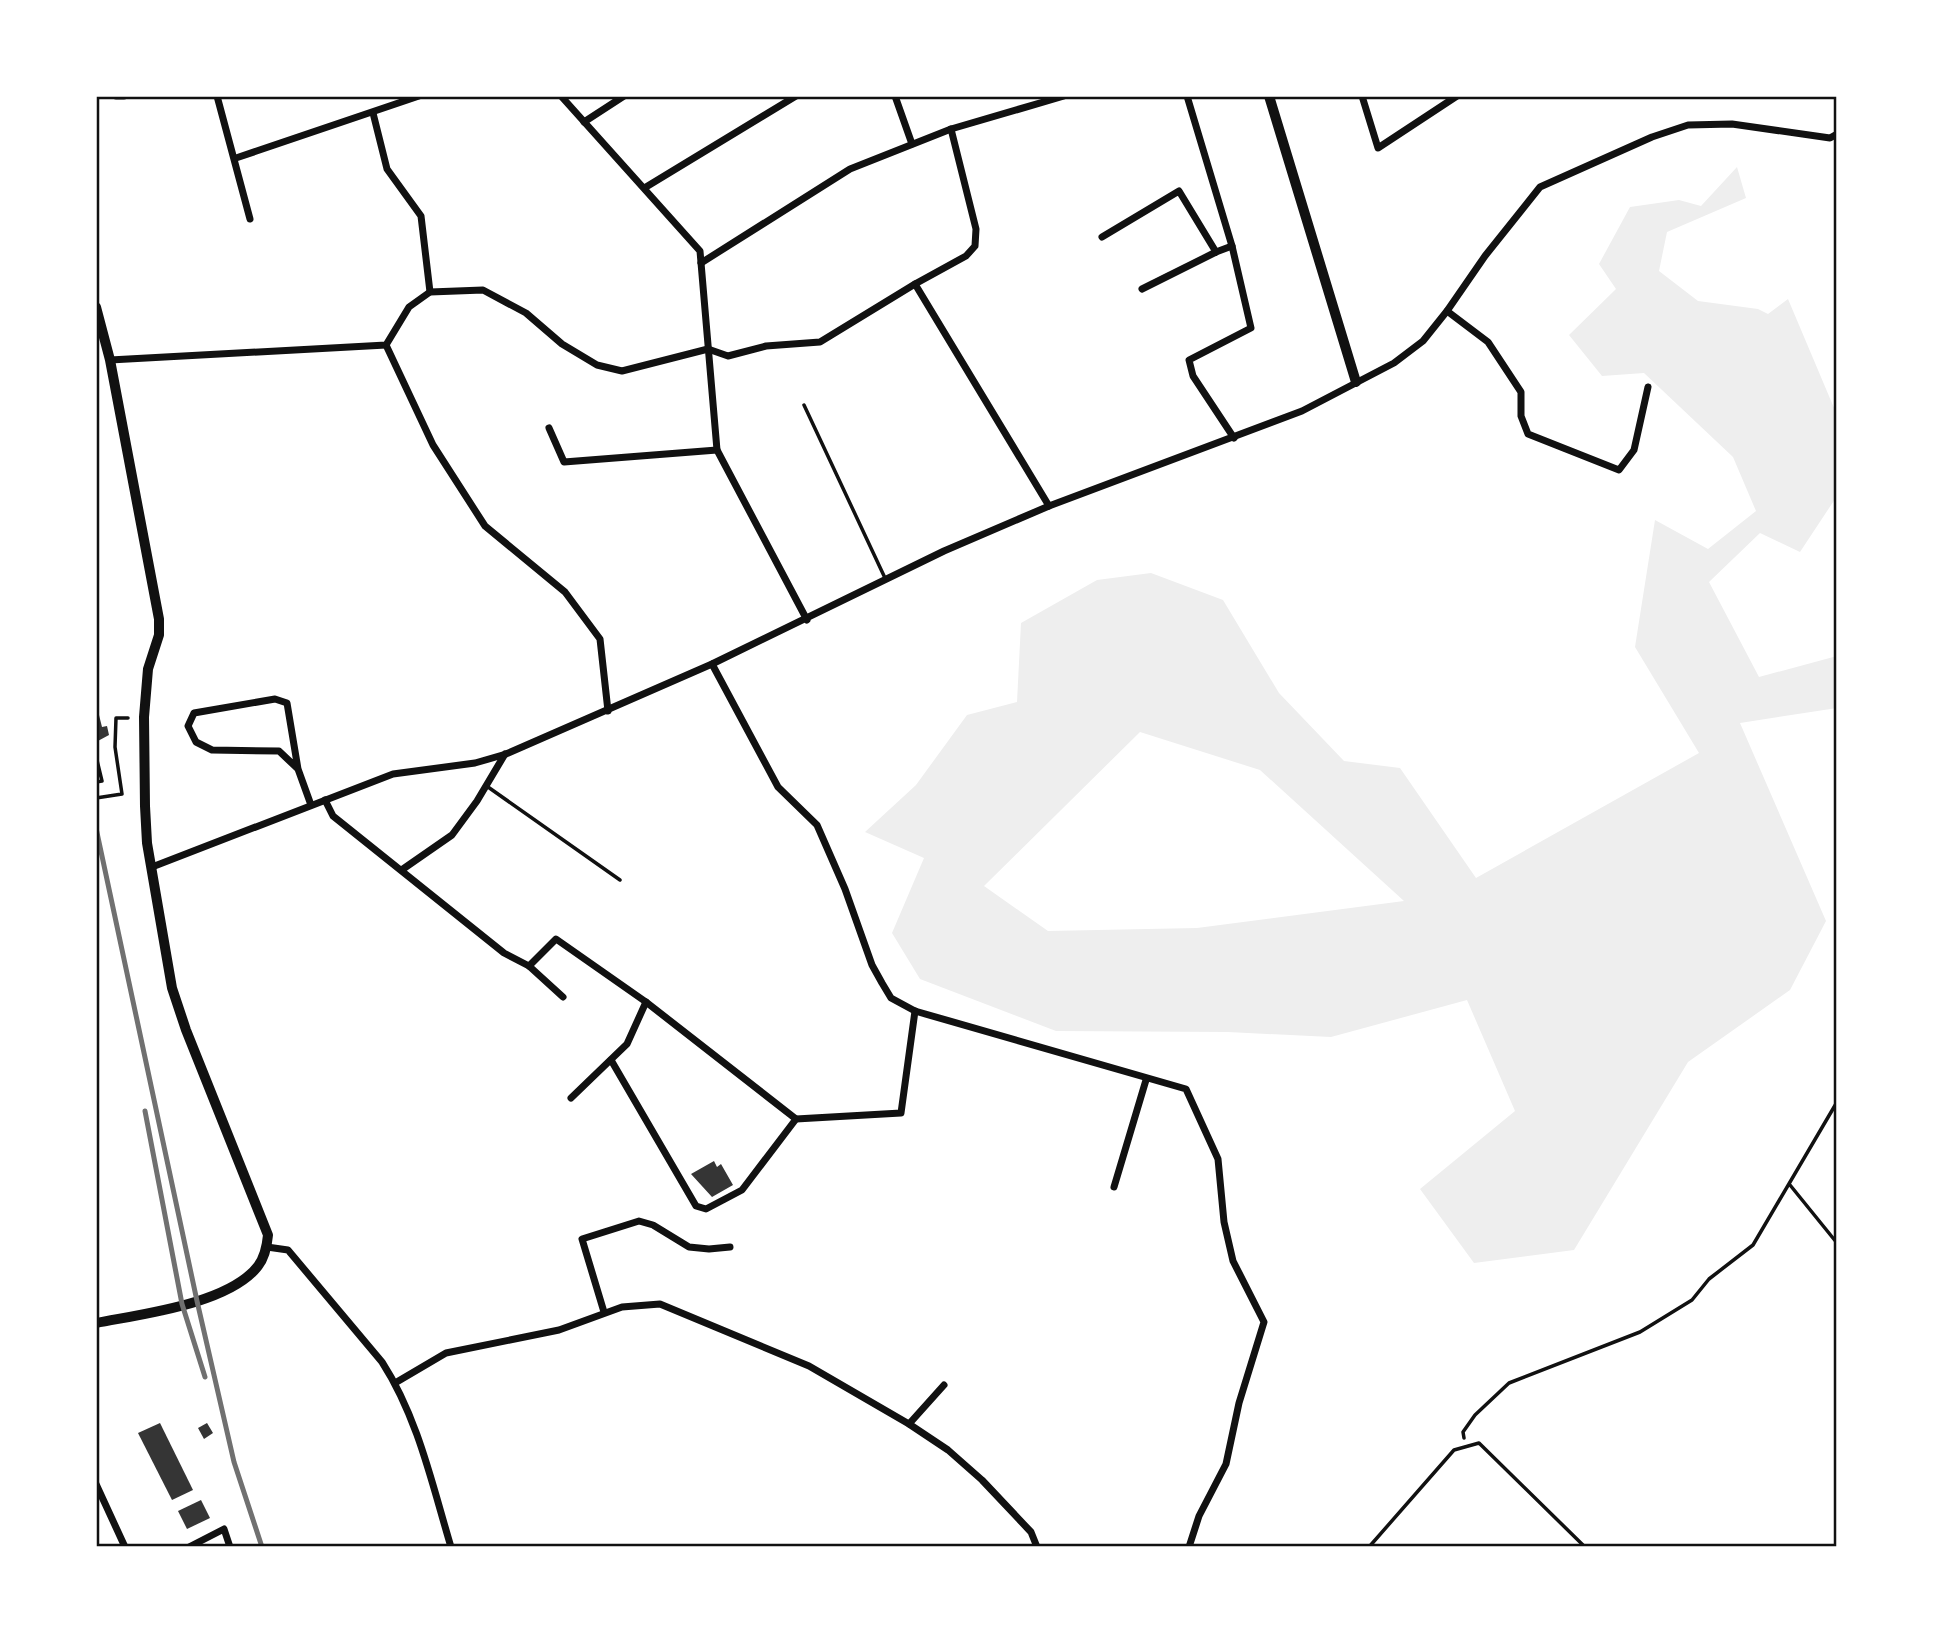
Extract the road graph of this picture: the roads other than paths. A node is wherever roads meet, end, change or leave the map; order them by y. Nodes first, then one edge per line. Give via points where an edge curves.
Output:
1 (116, 96) edge
2 (124, 96) edge
3 (217, 96) edge
4 (419, 96) edge
5 (561, 96) edge
6 (624, 96) edge
7 (796, 96) edge
8 (895, 96) edge
9 (1064, 96) edge
10 (1187, 96) edge
11 (1269, 96) edge
12 (1362, 96) edge
13 (1457, 96) edge
14 (373, 113) junction
15 (584, 122) junction
16 (951, 129) junction
17 (1837, 134) edge
18 (912, 144) junction
19 (236, 158) junction
20 (646, 187) junction
21 (250, 219) dead end
22 (1102, 237) dead end
23 (1232, 246) junction
24 (1216, 252) junction
25 (701, 263) junction
26 (915, 284) junction
27 (1142, 289) dead end
28 (430, 292) junction
29 (96, 307) edge
30 (1447, 312) junction
31 (386, 345) junction
32 (708, 349) junction
33 (110, 360) junction
34 (1356, 382) junction
35 (1648, 387) dead end
36 (804, 405) dead end
37 (549, 428) dead end
38 (1234, 438) junction
39 (717, 450) junction
40 (1049, 506) junction
41 (885, 578) junction
42 (807, 620) junction
43 (712, 664) junction
44 (608, 711) junction
45 (506, 754) junction
46 (298, 769) junction
47 (486, 786) junction
48 (325, 800) junction
49 (311, 805) junction
50 (152, 867) junction
51 (403, 869) junction
52 (621, 880) dead end
53 (529, 966) junction
54 (563, 997) dead end
55 (646, 1002) junction
56 (915, 1011) junction
57 (611, 1060) junction
58 (1146, 1080) junction
59 (571, 1098) dead end
60 (796, 1119) junction
61 (1114, 1187) dead end
62 (267, 1247) junction
63 (730, 1247) dead end
64 (604, 1312) junction
65 (96, 1323) edge
66 (395, 1383) junction
67 (944, 1385) dead end
68 (909, 1424) junction
69 (96, 1484) edge
70 (125, 1547) edge
71 (189, 1547) edge
72 (230, 1547) edge
73 (451, 1547) edge
74 (1037, 1547) edge
75 (1189, 1547) edge
76 (1369, 1547) edge
77 (1586, 1547) edge

1 - 2 street
3 - 19 street
4 - 14 street
5 - 15 street
6 - 15 street
7 - 20 street
8 - 18 street
9 - 16 street
10 - 23 street
11 - 34 street
12 - 13 street via 1378,148
14 - 19 street
14 - 28 street via 387,169 421,216
15 - 20 street
16 - 18 street
16 - 26 street via 976,229 975,246 967,256
17 - 30 street via 1830,138 1732,124 1688,125 1540,187
18 - 25 street via 850,169
19 - 21 street
20 - 25 street via 700,251
22 - 24 street via 1179,191
23 - 24 street
23 - 38 street via 1251,328 1189,360 1193,376
24 - 27 street
25 - 32 street
26 - 32 street via 820,342 766,346 728,356
26 - 40 street
28 - 31 street via 410,307
28 - 32 street via 483,290 526,313 562,344 597,365 622,371
29 - 33 main road
30 - 34 street via 1423,341 1394,363
30 - 35 street via 1488,342 1521,392 1521,415 1528,434 1619,470 1634,450
31 - 33 street
31 - 44 street via 433,445 485,526 565,592 600,639
32 - 39 street
33 - 50 main road via 159,619 148,669 143,740
34 - 38 street via 1302,411
36 - 41 lane
37 - 39 street via 564,462
38 - 40 street
39 - 42 street
40 - 41 street
41 - 42 street
42 - 43 street
43 - 44 street
43 - 56 street via 778,787 817,825 882,983 891,998
44 - 45 street
45 - 47 street
45 - 48 street via 393,774
46 - 46 street via 279,751 212,750 196,742 188,726 194,713 275,699 287,703
46 - 49 street
47 - 51 street via 452,835
47 - 52 lane
48 - 49 street
48 - 51 street via 333,816
49 - 50 street
50 - 62 main road via 177,1009 264,1222
51 - 53 street via 504,953
53 - 54 street
53 - 55 street via 555,940
55 - 57 street via 627,1044
55 - 60 street
56 - 58 street
56 - 60 street via 901,1113
57 - 59 street
57 - 60 street via 696,1206 706,1209 742,1190
58 - 61 street
58 - 75 street via 1185,1089 1197,1111 1218,1159 1233,1261 1264,1322 1226,1464
62 - 65 main road via 257,1267 239,1282 197,1301
62 - 66 street via 288,1250
63 - 64 street via 689,1247 639,1221 582,1239
64 - 66 street via 559,1331 446,1353
64 - 68 street via 660,1304 701,1319 809,1367
66 - 73 street via 411,1415
67 - 68 street
68 - 74 street via 982,1480 1031,1532
69 - 70 street
71 - 72 street via 223,1529
76 - 77 lane via 1454,1450 1479,1443

